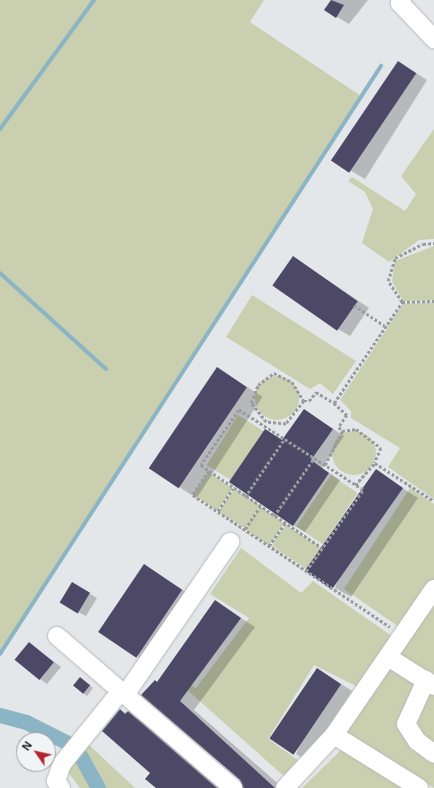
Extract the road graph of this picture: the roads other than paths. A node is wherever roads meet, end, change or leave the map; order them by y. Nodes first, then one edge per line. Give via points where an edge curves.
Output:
1 (402, 0) edge
2 (434, 39) edge
3 (230, 542) dead end
4 (434, 589) edge
5 (57, 636) dead end
6 (388, 656) junction
7 (430, 683) edge
8 (123, 693) junction
9 (334, 735) junction
10 (434, 754) edge
11 (61, 788) edge
12 (233, 788) edge
13 (285, 788) edge
14 (419, 788) edge

1 - 2 street via 400,3
3 - 8 street
4 - 6 street
5 - 8 street
6 - 7 street
6 - 9 street
7 - 10 street via 406,724 418,741
8 - 11 street via 62,764 56,781
8 - 12 street
9 - 13 street
9 - 14 street

